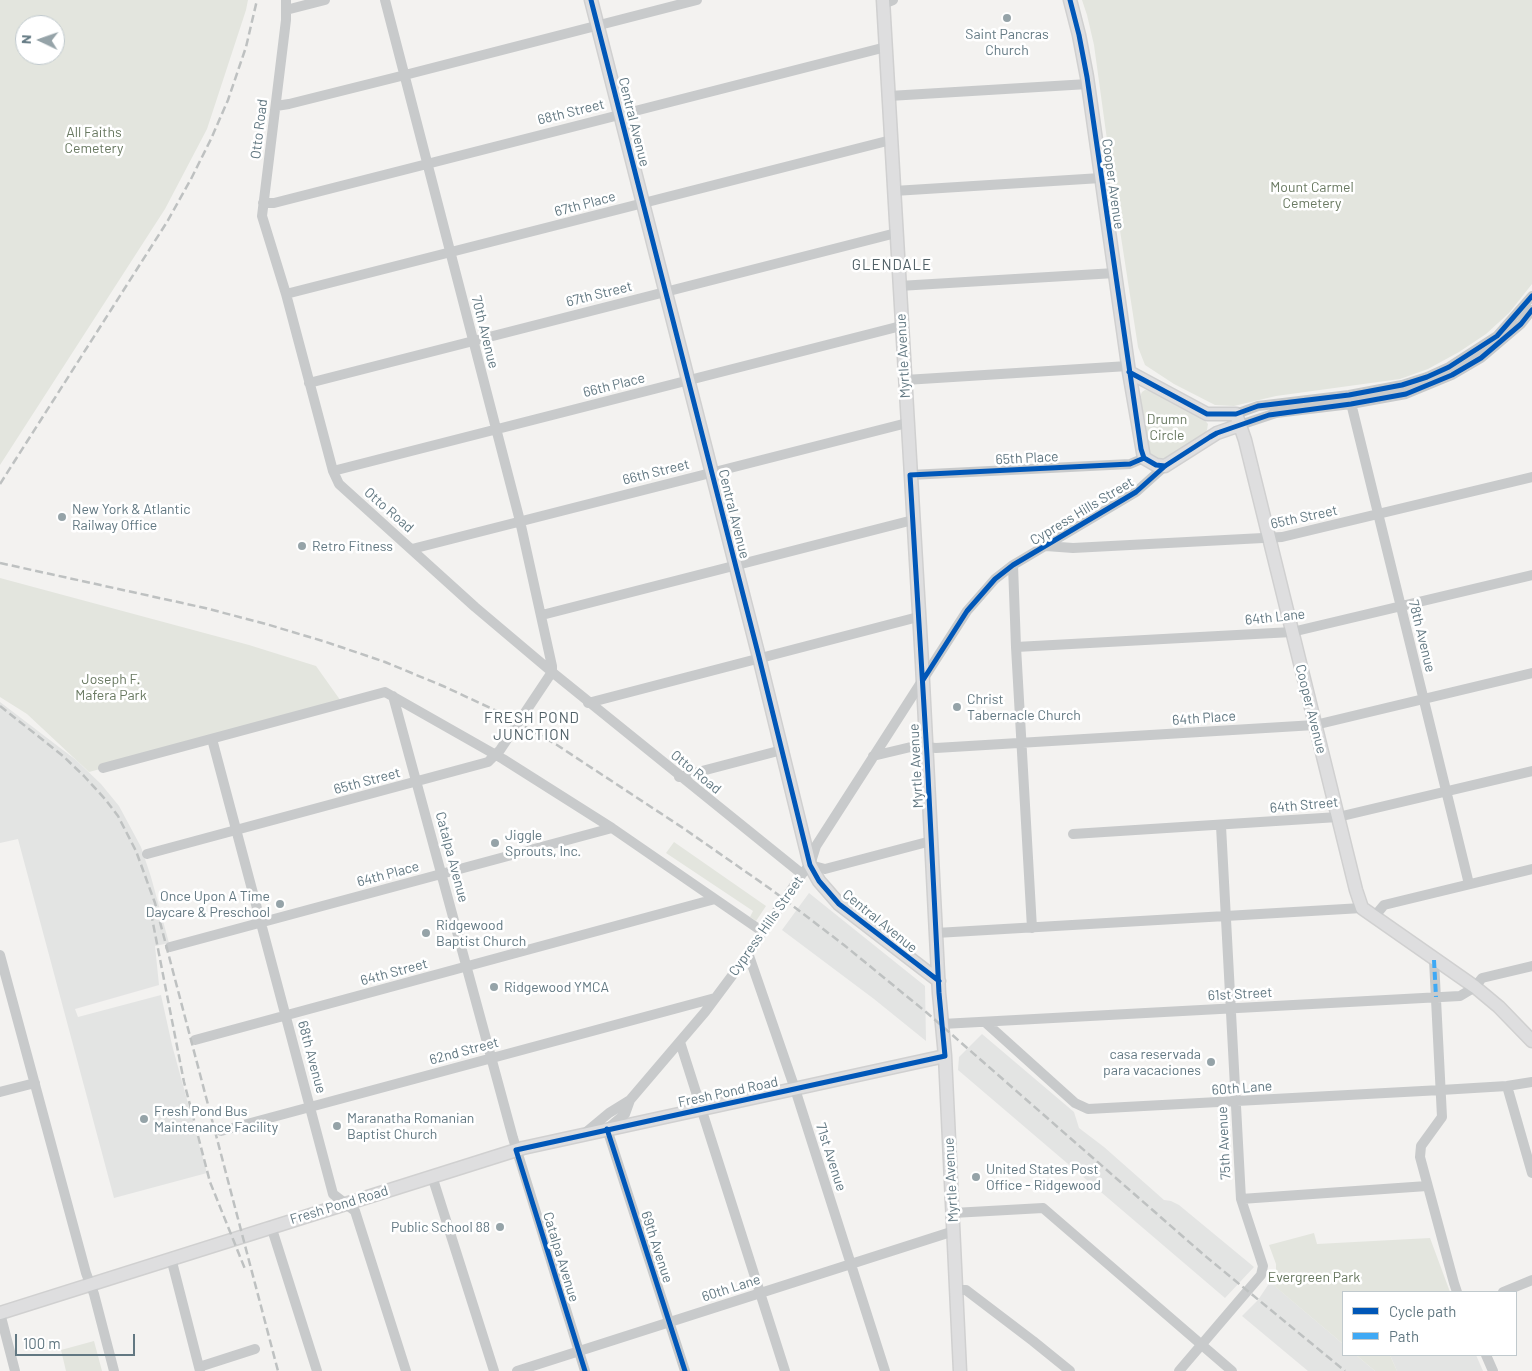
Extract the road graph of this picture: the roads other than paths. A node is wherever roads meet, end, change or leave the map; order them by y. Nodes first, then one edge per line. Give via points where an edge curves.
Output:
1 (326, 0) edge
2 (385, 0) edge
3 (591, 0) edge
4 (696, 0) edge
5 (1070, 0) edge
6 (886, 1) edge
7 (286, 5) edge
8 (598, 25) junction
9 (886, 46) junction
10 (405, 75) junction
11 (1088, 84) junction
12 (889, 96) junction
13 (276, 106) junction
14 (620, 114) junction
15 (891, 140) junction
16 (426, 163) junction
17 (1101, 178) junction
18 (894, 190) junction
19 (263, 203) junction
20 (643, 203) junction
21 (896, 233) junction
22 (450, 253) junction
23 (1115, 273) junction
24 (899, 286) junction
25 (666, 292) junction
26 (286, 294) junction
27 (1532, 296) edge
28 (1532, 310) edge
29 (901, 326) junction
30 (472, 341) junction
31 (1128, 369) junction
32 (688, 380) junction
33 (905, 380) junction
34 (309, 383) junction
35 (1350, 399) junction
36 (1206, 414) junction
37 (1238, 419) junction
38 (907, 423) junction
39 (495, 430) junction
40 (1210, 437) junction
41 (1144, 458) junction
42 (1165, 466) junction
43 (333, 471) junction
44 (712, 472) junction
45 (910, 475) junction
46 (1532, 477) edge
47 (1378, 514) junction
48 (913, 520) junction
49 (520, 521) junction
50 (1270, 538) junction
51 (1046, 546) junction
52 (412, 549) junction
53 (735, 565) junction
54 (1013, 565) junction
55 (1532, 575) edge
56 (1401, 606) junction
57 (542, 615) junction
58 (918, 617) junction
59 (1292, 632) junction
60 (1016, 647) junction
61 (759, 657) junction
62 (552, 672) junction
63 (1532, 673) edge
64 (922, 680) junction
65 (393, 696) junction
66 (1423, 699) junction
67 (588, 703) junction
68 (1315, 725) junction
69 (212, 739) junction
70 (1022, 743) junction
71 (927, 747) junction
72 (782, 750) junction
73 (495, 755) junction
74 (873, 756) junction
75 (103, 768) dead end
76 (1532, 771) edge
77 (679, 776) junction
78 (417, 782) junction
79 (1446, 792) junction
80 (1338, 817) junction
81 (1221, 826) junction
82 (612, 828) junction
83 (236, 830) junction
84 (1073, 834) dead end
85 (931, 842) junction
86 (147, 854) dead end
87 (1532, 869) edge
88 (806, 870) junction
89 (442, 874) junction
90 (1469, 884) junction
91 (715, 899) junction
92 (1362, 908) junction
93 (1226, 917) junction
94 (1374, 917) junction
95 (261, 923) junction
96 (1032, 928) junction
97 (763, 932) junction
98 (936, 934) junction
99 (170, 947) dead end
100 (748, 953) junction
101 (0, 955) edge
102 (1434, 960) junction
103 (467, 966) junction
104 (1532, 966) edge
105 (938, 981) junction
106 (1475, 987) junction
107 (1436, 997) junction
108 (715, 998) junction
109 (1231, 1008) junction
110 (286, 1015) junction
111 (984, 1022) junction
112 (942, 1024) junction
113 (195, 1040) dead end
114 (1532, 1041) edge
115 (680, 1042) junction
116 (945, 1056) junction
117 (492, 1058) junction
118 (35, 1082) junction
119 (1532, 1082) edge
120 (1507, 1086) junction
121 (795, 1089) junction
122 (1441, 1090) junction
123 (0, 1092) edge
124 (630, 1100) junction
125 (1236, 1102) junction
126 (311, 1107) junction
127 (701, 1109) junction
128 (607, 1129) junction
129 (221, 1131) dead end
130 (582, 1135) junction
131 (516, 1150) junction
132 (1532, 1172) edge
133 (432, 1176) junction
134 (1427, 1186) junction
135 (1240, 1199) junction
136 (344, 1203) junction
137 (953, 1213) junction
138 (271, 1226) junction
139 (954, 1231) junction
140 (171, 1258) junction
141 (851, 1264) junction
142 (1532, 1280) edge
143 (90, 1284) junction
144 (956, 1290) junction
145 (1458, 1291) edge
146 (1505, 1291) edge
147 (760, 1293) junction
148 (0, 1313) edge
149 (669, 1322) junction
150 (1202, 1345) junction
151 (255, 1349) dead end
152 (578, 1351) junction
153 (1486, 1356) edge
154 (200, 1369) edge
155 (15, 1371) edge
156 (114, 1371) edge
157 (317, 1371) edge
158 (406, 1371) edge
159 (494, 1371) edge
160 (517, 1371) edge
161 (585, 1371) edge
162 (685, 1371) edge
163 (785, 1371) edge
164 (885, 1371) edge
165 (960, 1371) edge
166 (1070, 1371) edge
167 (1179, 1371) edge
168 (1232, 1371) edge
169 (1494, 1371) edge

1 - 7 street
2 - 10 street, 70th Avenue
3 - 8 main road, Central Avenue
4 - 8 street
5 - 11 main road, Cooper Avenue
6 - 9 main road, Myrtle Avenue
7 - 13 street, Otto Road
8 - 10 street
8 - 14 main road, Central Avenue
9 - 12 main road, Myrtle Avenue
9 - 14 street, 68th Street
10 - 13 street
10 - 16 street, 70th Avenue
11 - 12 street
11 - 17 main road, Cooper Avenue
12 - 15 main road, Myrtle Avenue
13 - 19 street, Otto Road
14 - 16 street, 68th Street
14 - 20 main road, Central Avenue
15 - 18 main road, Myrtle Avenue
15 - 20 street, 67th Place
16 - 19 street, 68th Street via 274,203
16 - 22 street, 70th Avenue
17 - 18 street
17 - 23 main road, Cooper Avenue
18 - 21 main road, Myrtle Avenue
19 - 26 street, Otto Road via 262,216
20 - 22 street, 67th Place
20 - 25 main road, Central Avenue
21 - 24 main road, Myrtle Avenue
21 - 25 street, 67th Street
22 - 26 street, 67th Place
22 - 30 street, 70th Avenue
23 - 24 street
23 - 31 main road, Cooper Avenue
24 - 29 main road, Myrtle Avenue
25 - 30 street, 67th Street
25 - 32 main road, Central Avenue
26 - 34 street, Otto Road
27 - 35 street, Cypress Hills Street via 1497,336 1449,367 1427,377
28 - 35 street, Cypress Hills Street via 1521,324 1481,358 1452,375 1406,394
29 - 32 street, 66th Place
29 - 33 main road, Myrtle Avenue
30 - 34 street, 67th Street
30 - 39 street, 70th Avenue
31 - 33 street
31 - 36 main road
31 - 41 main road, Cooper Avenue
32 - 39 street, 66th Place
32 - 44 main road, Central Avenue
33 - 38 main road, Myrtle Avenue
34 - 43 street, Otto Road
35 - 37 street, Cypress Hills Street via 1258,406
35 - 47 street, 78th Avenue
36 - 37 main road
36 - 40 main road via 1212,424
37 - 40 main road, Cypress Hills Street
37 - 50 main road, Cooper Avenue
38 - 44 street, 66th Street
38 - 45 main road, Myrtle Avenue
39 - 43 street, 66th Place
39 - 49 street, 70th Avenue
40 - 42 main road, Cypress Hills Street
41 - 42 main road
41 - 45 street, 65th Place via 1130,464
42 - 51 street, Cypress Hills Street via 1136,492
43 - 52 street, Otto Road via 339,484
44 - 49 street, 66th Street
44 - 53 main road, Central Avenue
45 - 48 main road, Myrtle Avenue
46 - 47 street, 65th Street
47 - 50 street, 65th Street
47 - 56 street, 78th Avenue
48 - 53 street
48 - 58 main road, Myrtle Avenue
49 - 52 street, 66th Street
49 - 57 street, 70th Avenue
50 - 51 street, 65th Street via 1073,548
50 - 59 main road, Cooper Avenue
51 - 54 street, Cypress Hills Street
52 - 62 street, Otto Road
53 - 57 street
53 - 61 main road, Central Avenue
54 - 60 street
54 - 64 street, Cypress Hills Street via 995,579 967,611
55 - 56 street, 64th Lane
56 - 59 street, 64th Lane
56 - 66 street, 78th Avenue
57 - 62 street, 70th Avenue
58 - 61 street
58 - 64 main road, Myrtle Avenue
59 - 60 street, 64th Lane
59 - 68 main road, Cooper Avenue
60 - 70 street
61 - 67 street
61 - 72 main road, Central Avenue
62 - 67 street, Otto Road
62 - 73 street, 65th Street
63 - 66 street, 64th Place
64 - 71 main road, Myrtle Avenue
64 - 74 street, Cypress Hills Street
65 - 69 street via 384,692
65 - 73 street
65 - 78 street, Catalpa Avenue
66 - 68 street, 64th Place
66 - 79 street, 78th Avenue
67 - 77 street, Otto Road
68 - 70 street, 64th Place
68 - 80 main road, Cooper Avenue
69 - 75 street
69 - 83 street, 68th Avenue
70 - 71 street, 64th Place
70 - 96 street
71 - 74 street, 64th Place via 915,746
71 - 85 main road, Myrtle Avenue
72 - 77 street
72 - 88 main road, Central Avenue
73 - 78 street, 65th Street via 488,762
73 - 82 street
74 - 88 street, Cypress Hills Street via 816,846
76 - 79 street, 64th Street
77 - 88 street, Otto Road
78 - 83 street, 65th Street
78 - 89 street, Catalpa Avenue
79 - 80 street, 64th Street
79 - 90 street, 78th Avenue
80 - 81 street, 64th Street
80 - 92 main road, Cooper Avenue
81 - 84 street, 64th Street
81 - 93 street, 75th Avenue
82 - 89 street, 64th Place
82 - 91 street
83 - 86 street, 65th Street
83 - 95 street, 68th Avenue
85 - 88 street via 825,869
85 - 98 main road, Myrtle Avenue
87 - 90 street
88 - 97 street, Cypress Hills Street
88 - 105 main road, Central Avenue via 839,904
89 - 95 street, 64th Place
89 - 103 street, Catalpa Avenue
90 - 94 street via 1384,905
91 - 97 street
91 - 103 street, 64th Street
92 - 93 street
92 - 94 main road
93 - 96 street
93 - 109 street, 75th Avenue
94 - 102 main road
95 - 99 street, 64th Place
95 - 110 street, 68th Avenue
96 - 98 street
97 - 100 street, Cypress Hills Street
98 - 105 main road, Myrtle Avenue
100 - 108 street, Cypress Hills Street
100 - 121 street, 71st Avenue
101 - 118 street
102 - 106 main road
102 - 107 street
103 - 110 street, 64th Street
103 - 117 street, Catalpa Avenue
104 - 106 street, 61st Street via 1482,978
105 - 112 main road, Myrtle Avenue
106 - 107 street, 61st Street via 1460,996
106 - 114 main road
107 - 109 street, 61st Street
107 - 122 street
108 - 115 street, Cypress Hills Street
108 - 117 street, 62nd Street
109 - 111 street, 61st Street
109 - 125 street, 75th Avenue
110 - 113 street, 64th Street
110 - 126 street, 68th Avenue
111 - 112 street, 61st Street
111 - 125 street, 60th Lane via 1076,1103 1088,1109
112 - 116 main road, Myrtle Avenue
115 - 124 street, Cypress Hills Street
115 - 127 street
116 - 121 main road, Fresh Pond Road
116 - 137 main road, Myrtle Avenue
117 - 126 street, 62nd Street
117 - 131 street, Catalpa Avenue
118 - 123 street
118 - 143 street
119 - 120 street, 60th Lane
120 - 122 street, 60th Lane
120 - 132 street
121 - 127 main road, Fresh Pond Road
121 - 141 street, 71st Avenue
122 - 125 street, 60th Lane
122 - 134 street via 1442,1117 1421,1146 1420,1157
124 - 128 street, Cypress Hills Street via 625,1114
124 - 130 street, Cypress Hills Street
125 - 135 street, 75th Avenue
126 - 129 street, 62nd Street
126 - 136 street, 68th Avenue via 333,1194
127 - 128 main road, Fresh Pond Road
127 - 147 street
128 - 130 main road, Fresh Pond Road
128 - 149 street, 69th Avenue
130 - 131 main road, Fresh Pond Road
131 - 133 main road, Fresh Pond Road
131 - 152 street, Catalpa Avenue
133 - 136 main road, Fresh Pond Road
133 - 159 street
134 - 135 street
134 - 145 street
135 - 150 street, 75th Avenue via 1263,1266 1261,1275
136 - 138 main road, Fresh Pond Road
136 - 158 street, 68th Avenue via 355,1212
137 - 139 main road, Myrtle Avenue
137 - 150 street via 1043,1208
138 - 140 main road, Fresh Pond Road
138 - 157 street
139 - 141 street, 60th Lane
139 - 144 main road, Myrtle Avenue
140 - 143 main road, Fresh Pond Road
140 - 154 street
141 - 147 street, 60th Lane
141 - 164 street, 71st Avenue
142 - 146 street
143 - 148 main road, Fresh Pond Road
143 - 156 street
144 - 165 main road, Myrtle Avenue
144 - 166 street via 966,1290
147 - 149 street, 60th Lane
147 - 163 street
148 - 155 street
149 - 152 street, 60th Lane
149 - 162 street, 69th Avenue
150 - 167 street
150 - 168 street
151 - 154 street
152 - 160 street, 60th Lane
152 - 161 street, Catalpa Avenue
153 - 169 street

